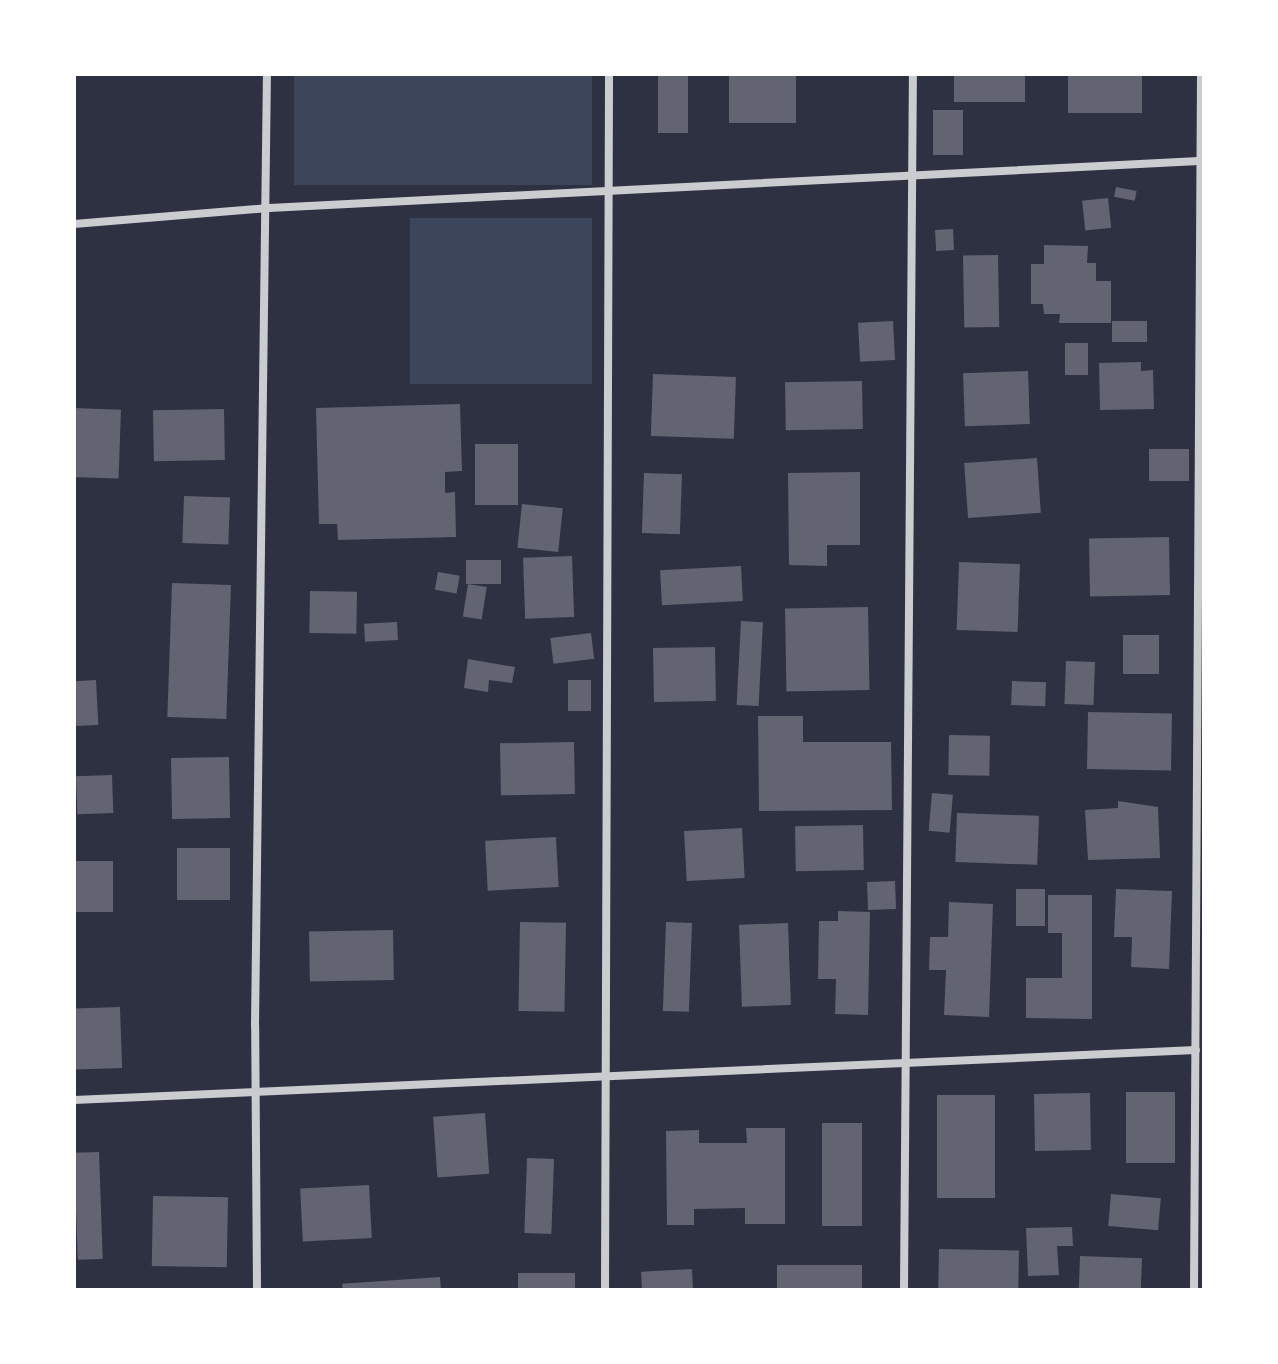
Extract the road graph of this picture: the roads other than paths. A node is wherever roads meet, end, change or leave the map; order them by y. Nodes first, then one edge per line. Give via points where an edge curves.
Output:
1 (267, 74) edge
2 (609, 74) edge
3 (913, 74) edge
4 (1201, 74) edge
5 (1199, 161) junction
6 (912, 179) junction
7 (607, 193) junction
8 (269, 208) junction
9 (74, 224) edge
10 (1196, 1050) junction
11 (906, 1065) junction
12 (605, 1074) junction
13 (256, 1092) junction
14 (74, 1100) edge
15 (257, 1290) edge
16 (605, 1290) edge
17 (904, 1290) edge
18 (1194, 1290) edge

1 - 8 street
2 - 7 street
3 - 6 street
4 - 5 street
5 - 6 street
5 - 10 street
6 - 7 street
6 - 11 street
7 - 8 street
7 - 12 street
8 - 9 street
8 - 13 street
10 - 11 street
10 - 18 street
11 - 12 street
11 - 17 street
12 - 13 street
12 - 16 street
13 - 14 street
13 - 15 street

